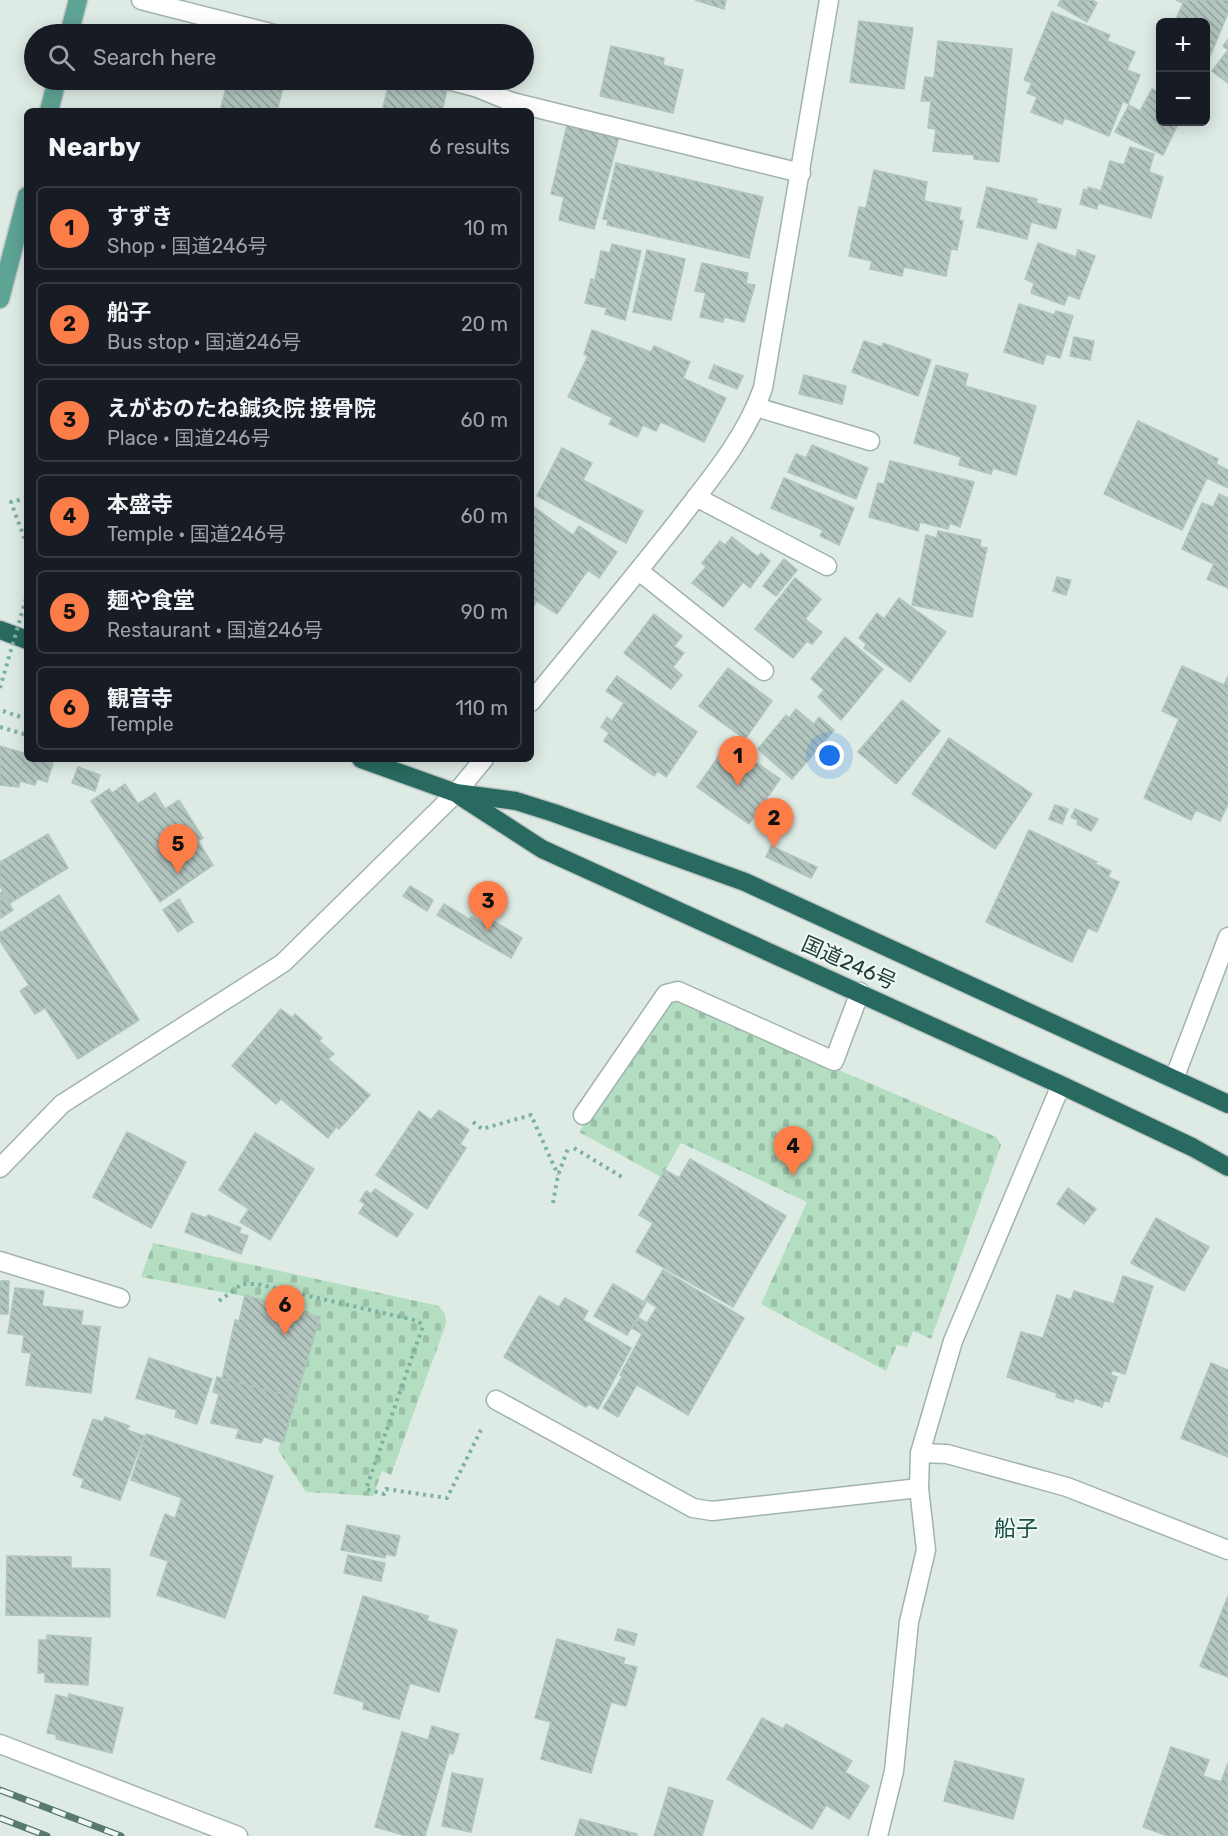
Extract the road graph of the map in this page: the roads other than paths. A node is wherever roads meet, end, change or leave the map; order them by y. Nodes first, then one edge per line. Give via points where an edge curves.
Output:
1 (78, 0) edge
2 (141, 0) edge
3 (829, 0) edge
4 (72, 24) edge
5 (235, 24) edge
6 (54, 90) edge
7 (482, 90) edge
8 (50, 108) edge
9 (801, 173) junction
10 (24, 207) edge
11 (0, 299) edge
12 (756, 407) junction
13 (870, 441) dead end
14 (696, 497) junction
15 (827, 566) dead end
16 (639, 571) junction
17 (0, 630) edge
18 (24, 639) edge
19 (764, 671) dead end
20 (534, 698) edge
21 (369, 762) edge
22 (482, 762) edge
23 (456, 794) junction
24 (1228, 937) edge
25 (860, 992) junction
26 (1174, 1079) junction
27 (1061, 1085) junction
28 (1228, 1104) edge
29 (583, 1115) dead end
30 (1228, 1167) edge
31 (0, 1168) edge
32 (0, 1261) edge
33 (120, 1298) dead end
34 (496, 1400) road end
35 (920, 1453) junction
36 (919, 1488) junction
37 (1228, 1550) edge
38 (0, 1744) edge
39 (238, 1836) edge
40 (878, 1836) edge

1 - 4 main road
2 - 5 street
3 - 9 street
6 - 8 main road
7 - 9 street via 512,102
9 - 12 street via 763,388
10 - 11 main road
12 - 13 street
12 - 14 street via 725,460
14 - 15 street
14 - 16 street
16 - 19 street
16 - 20 street
17 - 18 highway
21 - 23 highway, 国道246号
22 - 23 street
23 - 25 highway, 国道246号 via 542,849
23 - 26 highway, 国道246号 via 516,801 745,882
23 - 31 street via 283,963 62,1104
24 - 26 street
25 - 27 highway, 国道246号
25 - 29 street via 834,1061 678,991 666,994
26 - 28 highway, 国道246号
27 - 30 highway, 国道246号
27 - 35 street via 953,1341
32 - 33 street
34 - 36 street via 693,1509 712,1511
35 - 36 street
35 - 37 street via 947,1454 1067,1487
36 - 40 street via 926,1550 909,1622 894,1771
38 - 39 street

